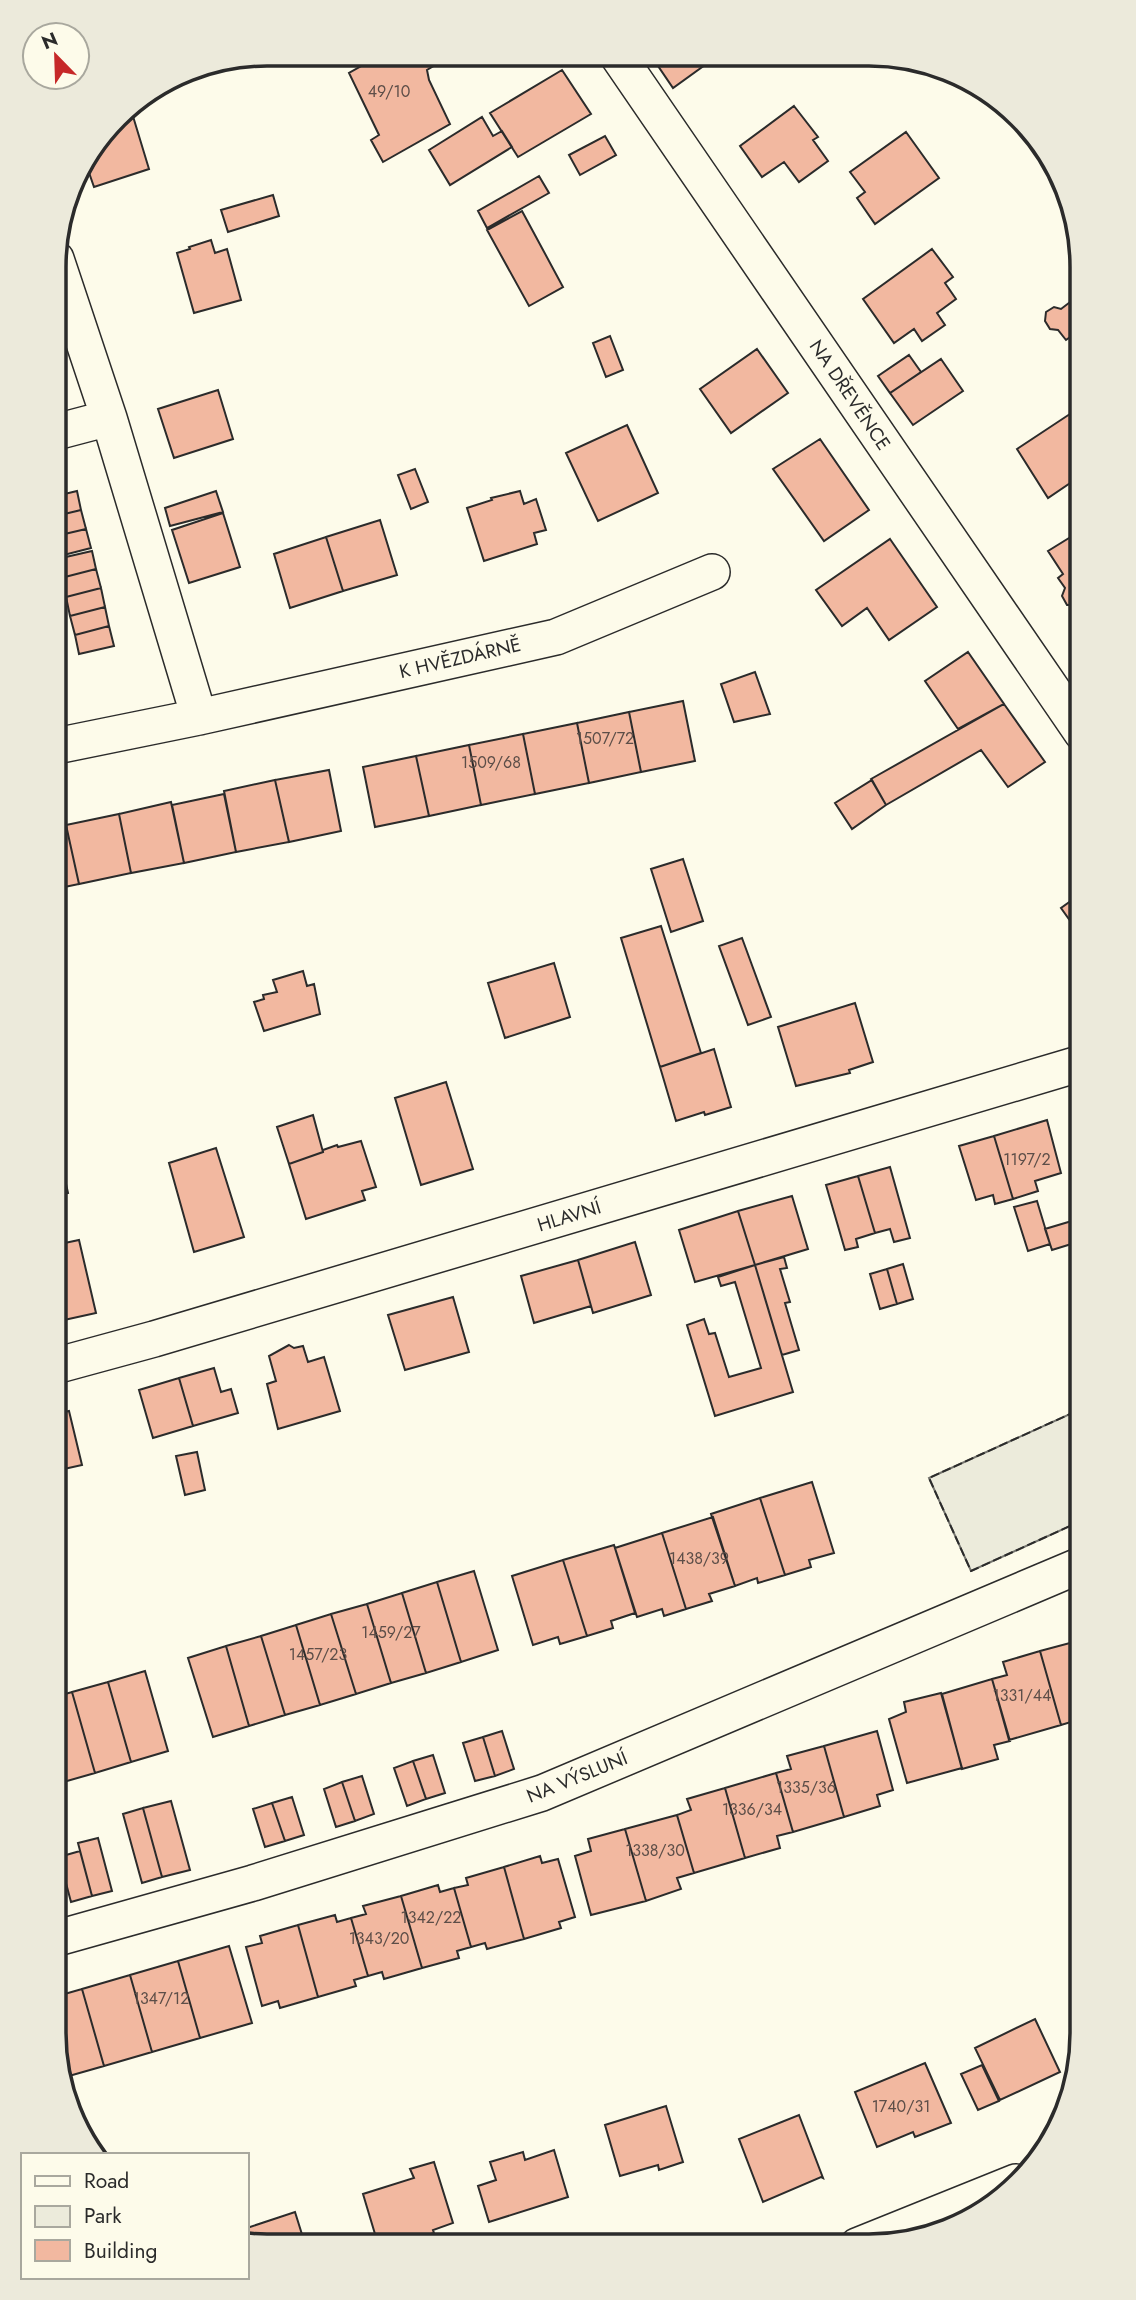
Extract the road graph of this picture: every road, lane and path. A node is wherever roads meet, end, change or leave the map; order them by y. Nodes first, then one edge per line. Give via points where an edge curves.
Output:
1 (624, 66) edge
2 (67, 292) edge
3 (109, 418) junction
4 (67, 429) edge
5 (712, 572) dead end
6 (1070, 715) edge
7 (198, 717) junction
8 (67, 744) edge
9 (1070, 1067) edge
10 (66, 1363) edge
11 (1069, 1570) edge
12 (66, 1935) edge
13 (991, 2192) edge
14 (892, 2232) edge

1 - 6 street, NA DŘEVĚNCE
2 - 3 street
3 - 4 street
3 - 7 street
5 - 7 street, K HVĚZDÁRNĚ via 556,637
7 - 8 street, K HVĚZDÁRNĚ
9 - 10 street, HLAVNÍ
11 - 12 street, NA VÝSLUNÍ via 542,1793 253,1883
13 - 14 street

